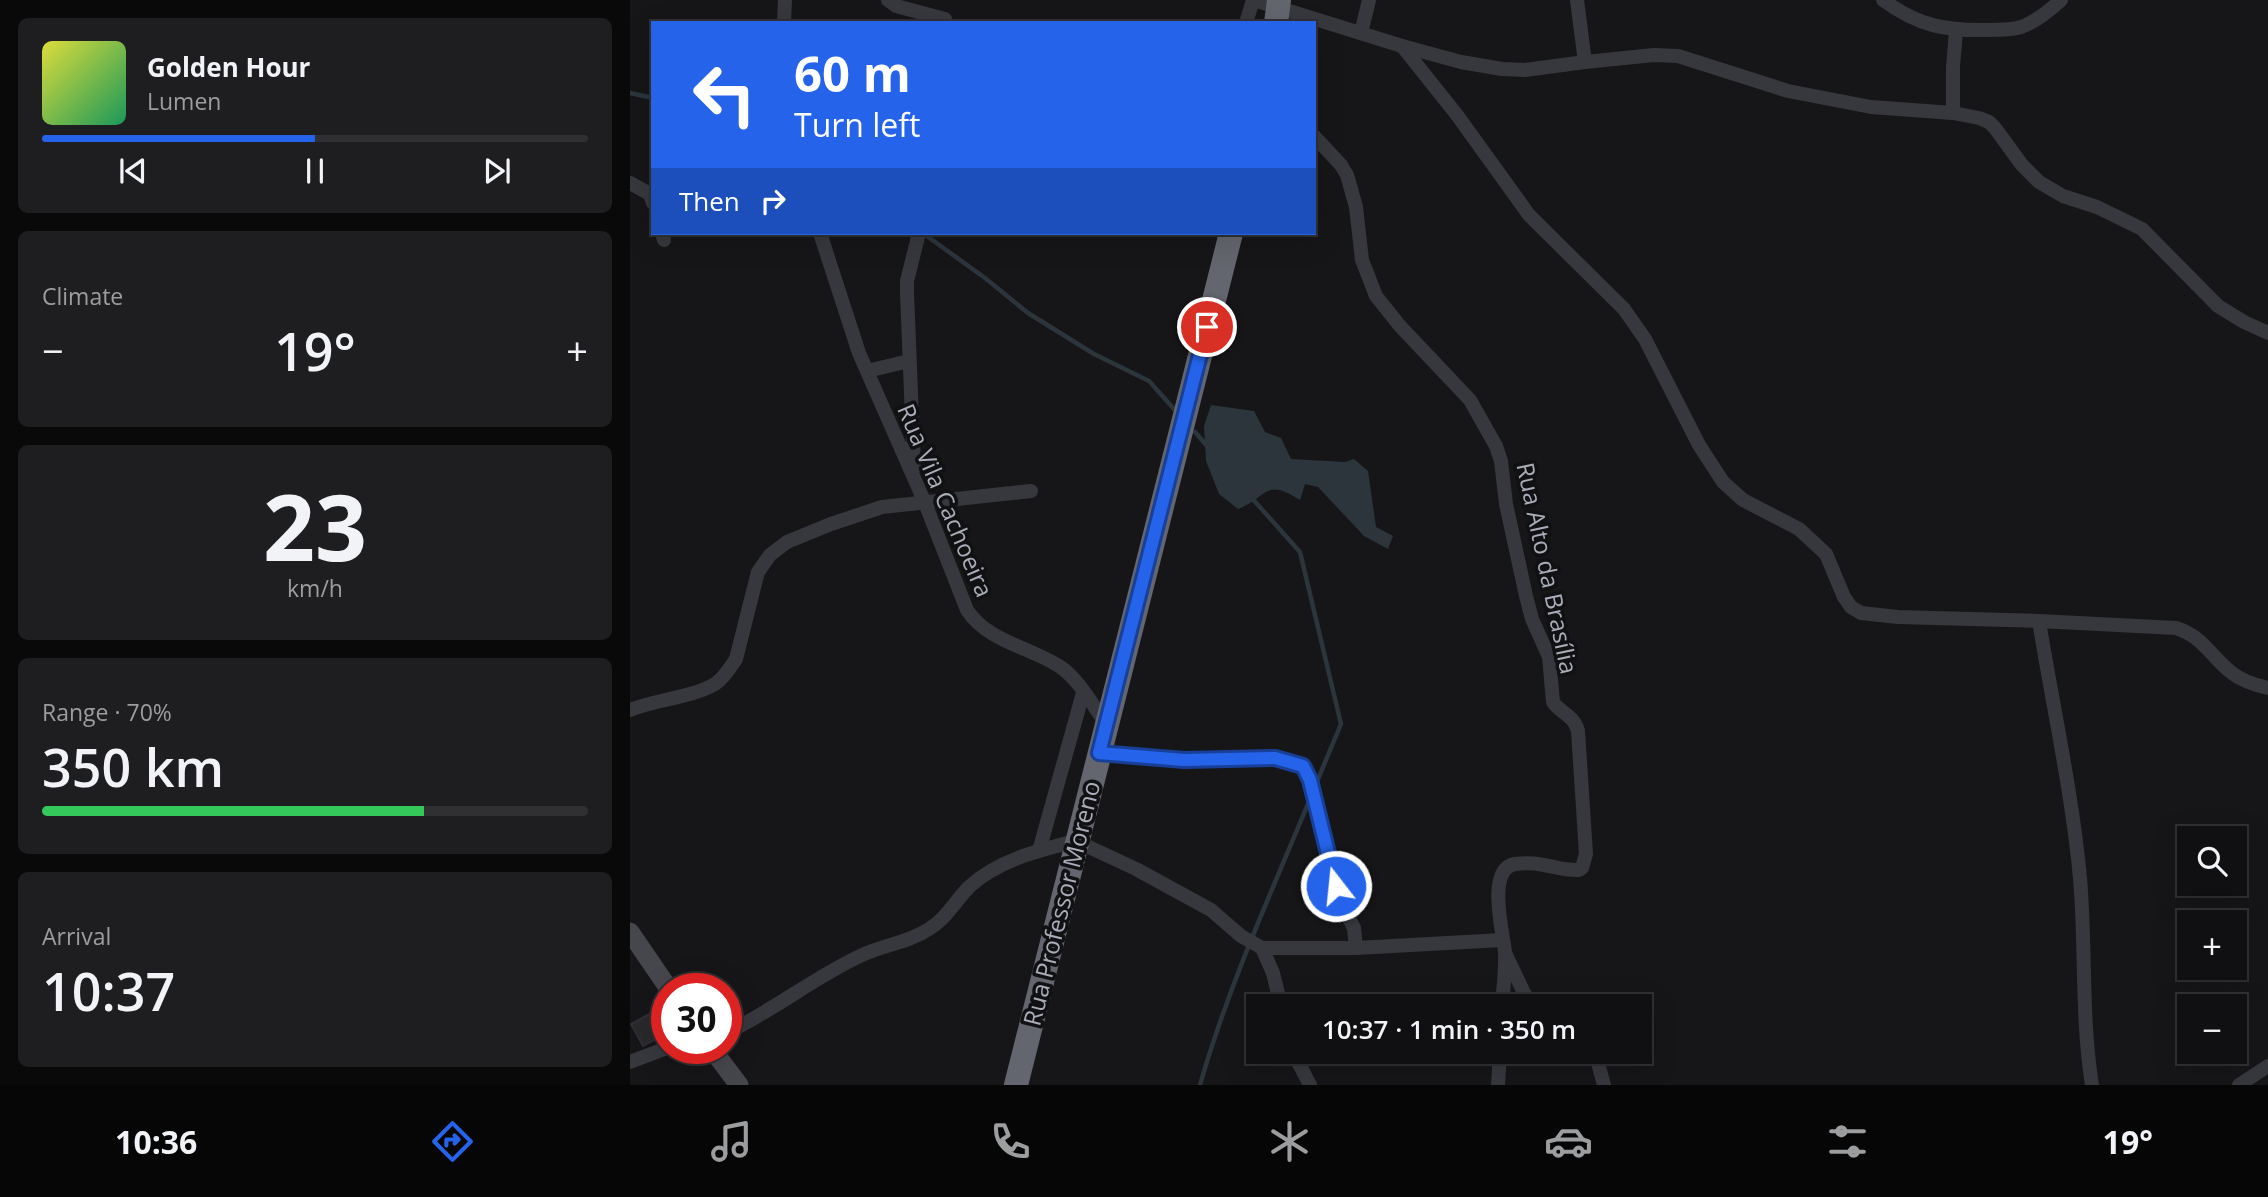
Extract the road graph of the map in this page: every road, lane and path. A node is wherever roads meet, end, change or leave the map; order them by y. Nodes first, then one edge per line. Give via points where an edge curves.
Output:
1 (785, 0) edge
2 (888, 0) edge
3 (1253, 0) edge
4 (1369, 0) edge
5 (1577, 0) edge
6 (1883, 0) edge
7 (2061, 0) edge
8 (1278, 10) edge
9 (944, 19) dead end
10 (1305, 19) edge
11 (784, 21) edge
12 (1247, 21) edge
13 (1316, 22) edge
14 (1956, 31) junction
15 (1361, 33) junction
16 (1402, 46) junction
17 (1585, 62) junction
18 (1953, 113) junction
19 (1316, 138) edge
20 (630, 183) edge
21 (651, 197) edge
22 (821, 235) edge
23 (918, 235) edge
24 (1230, 235) edge
25 (2268, 333) edge
26 (909, 361) junction
27 (867, 372) junction
28 (914, 477) junction
29 (1031, 491) dead end
30 (925, 503) junction
31 (2039, 621) junction
32 (2268, 688) edge
33 (1083, 693) junction
34 (630, 710) edge
35 (1107, 725) junction
36 (1099, 753) junction
37 (1076, 841) junction
38 (1039, 851) junction
39 (630, 932) edge
40 (1504, 946) junction
41 (1262, 948) junction
42 (1356, 948) junction
43 (658, 973) edge
44 (1278, 994) edge
45 (1503, 994) edge
46 (1525, 994) edge
47 (742, 1026) edge
48 (651, 1054) edge
49 (630, 1062) edge
50 (723, 1064) edge
51 (1299, 1064) edge
52 (1499, 1064) edge
53 (1598, 1064) edge
54 (2268, 1066) edge
55 (738, 1085) edge
56 (1016, 1085) edge
57 (1310, 1085) edge
58 (1498, 1085) edge
59 (1604, 1085) edge
60 (2092, 1085) edge
61 (2239, 1085) edge

1 - 11 street
2 - 9 street
3 - 8 street
3 - 12 street
4 - 15 street
5 - 17 street
6 - 14 street via 1923,23
7 - 14 street via 2021,27
8 - 10 street
13 - 15 street
14 - 18 street
15 - 16 street
16 - 17 street via 1502,69
16 - 31 street via 1529,215 1624,309 1723,482 1743,500 1799,529 1826,554 1851,607 1898,617
17 - 18 street via 1678,55 1788,91 1871,107
18 - 25 street via 1989,122 2039,182 2141,229 2218,306
19 - 40 street, Rua Alto da Brasília via 1347,175 1362,260 1376,296 1470,400 1496,446 1526,596 1547,649 1551,693 1555,705 1572,717 1578,731 1584,863 1579,870 1530,863 1512,864 1503,871 1498,885
20 - 21 street
22 - 27 street, Rua Vila Cachoeira
23 - 26 street via 907,281
24 - 35 highway, Rua Professor Moreno
26 - 27 street
26 - 28 street
27 - 28 street, Rua Vila Cachoeira
28 - 30 street, Rua Vila Cachoeira
29 - 30 street
30 - 33 street, Rua Vila Cachoeira via 973,620 987,632 1061,667
30 - 34 street via 882,506 787,542 758,572 736,659 728,671 716,683 694,693
31 - 32 street via 2190,632 2232,673
31 - 60 street via 2075,832 2085,1036
33 - 35 street, Rua Vila Cachoeira
33 - 38 street
35 - 36 highway, Rua Professor Moreno
36 - 37 highway, Rua Professor Moreno
36 - 42 street via 1184,760 1275,758 1303,766 1343,909 1354,928
37 - 38 street
37 - 41 street via 1211,910
37 - 56 highway, Rua Professor Moreno
38 - 47 street via 985,875 931,928 862,954
39 - 43 street
40 - 42 street
40 - 45 street
40 - 46 street
41 - 42 street
41 - 44 street
48 - 49 street
50 - 55 street
51 - 57 street
52 - 58 street
53 - 59 street
54 - 61 street

